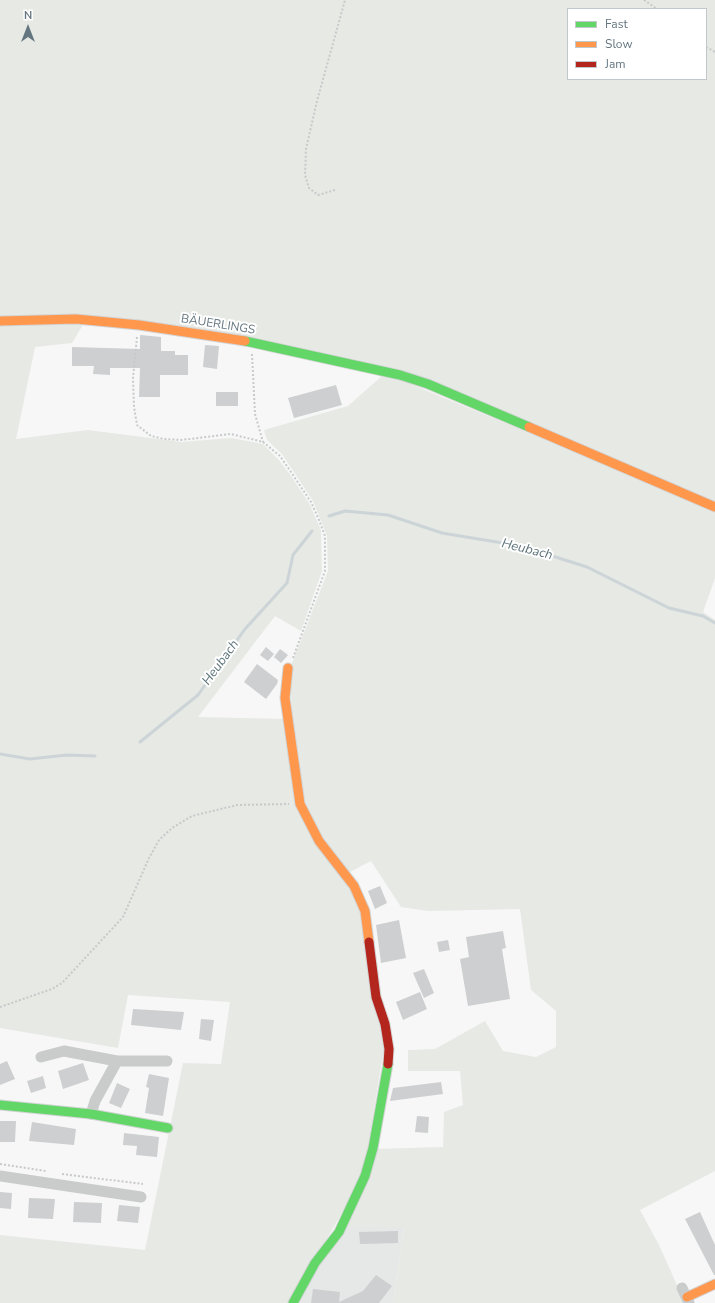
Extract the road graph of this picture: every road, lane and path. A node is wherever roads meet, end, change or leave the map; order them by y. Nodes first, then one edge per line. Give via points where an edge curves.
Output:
1 (345, 0) edge
2 (644, 0) edge
3 (656, 8) edge
4 (334, 190) dead end
5 (0, 321) edge
6 (138, 325) junction
7 (252, 342) junction
8 (264, 442) junction
9 (715, 507) edge
10 (288, 668) joint
11 (300, 804) junction
12 (0, 1007) edge
13 (41, 1057) dead end
14 (117, 1061) junction
15 (167, 1061) dead end
16 (0, 1105) edge
17 (91, 1114) junction
18 (168, 1128) dead end
19 (0, 1164) edge
20 (50, 1172) dead end
21 (58, 1173) dead end
22 (0, 1176) edge
23 (143, 1184) dead end
24 (141, 1197) dead end
25 (715, 1284) edge
26 (686, 1296) edge
27 (292, 1303) edge

1 - 4 path via 306,149 305,175 309,188 318,195
2 - 3 path
5 - 6 street, BÄUERLINGS via 76,319
6 - 7 street, BÄUERLINGS
6 - 8 path via 133,378 134,407 137,425 140,428 151,436 164,439 181,440 231,434
7 - 8 path via 254,407
7 - 9 street, BÄUERLINGS via 400,375 428,384
8 - 10 path via 280,456 311,502 325,536 325,571
10 - 11 street via 285,698
11 - 12 path via 237,805 192,816 172,828 159,840 149,858 123,917 62,983
11 - 27 street via 319,841 354,886 365,911 376,997 385,1024 389,1049 373,1148 365,1176 339,1232 315,1263
13 - 14 street via 64,1051
14 - 15 street
14 - 17 street
16 - 17 street
17 - 18 street
19 - 20 path
21 - 23 path
22 - 24 street
25 - 26 street

